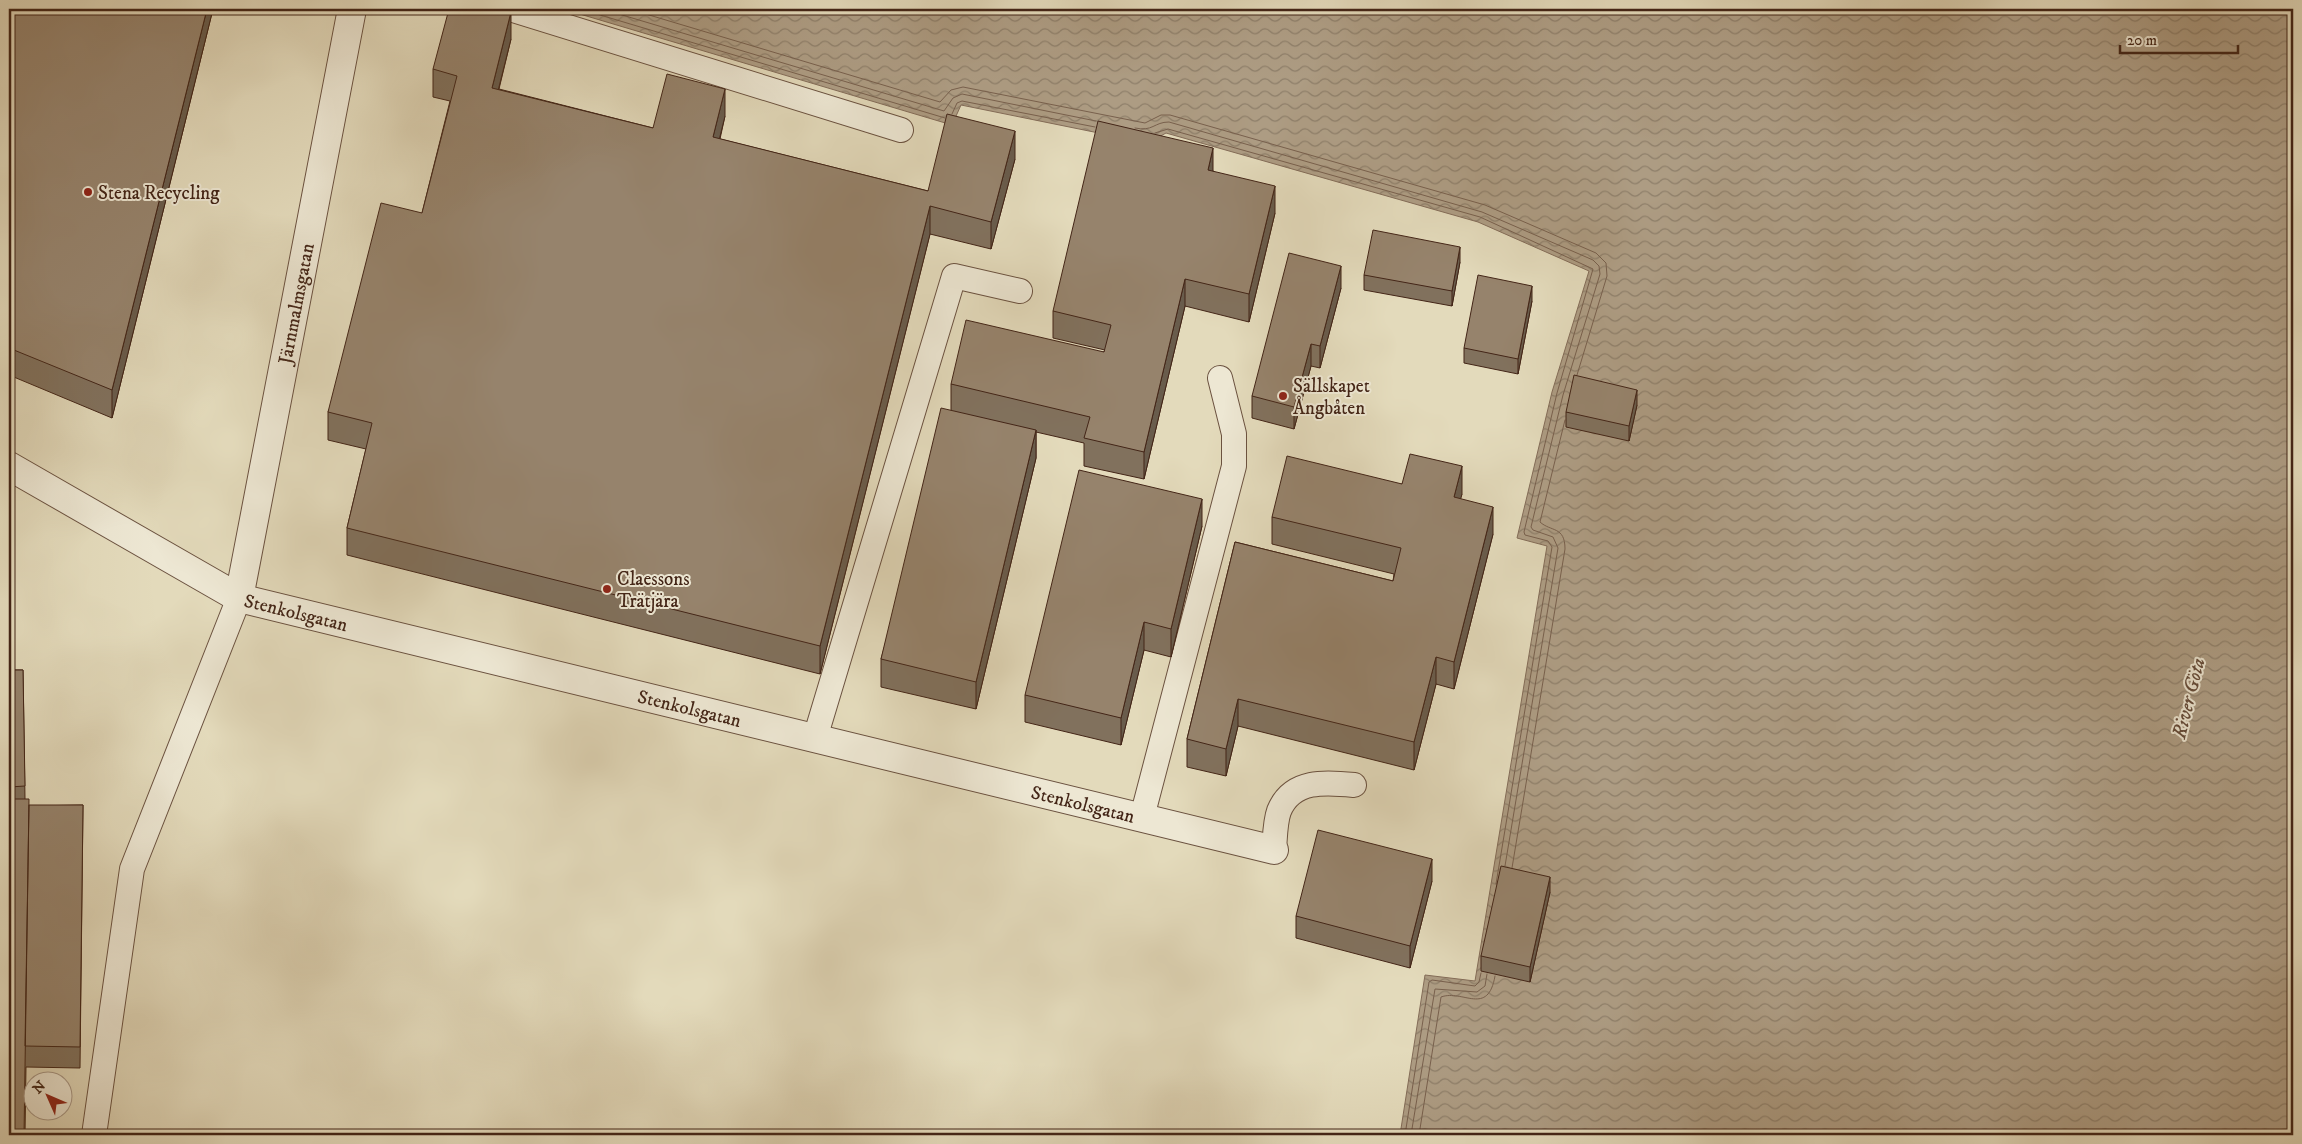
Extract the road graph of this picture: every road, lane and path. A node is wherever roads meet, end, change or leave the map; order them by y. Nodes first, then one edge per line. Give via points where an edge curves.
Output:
1 (352, 9) edge
2 (510, 9) edge
3 (901, 130) dead end
4 (1020, 291) dead end
5 (1220, 378) dead end
6 (9, 466) edge
7 (239, 598) junction
8 (815, 738) junction
9 (1354, 785) dead end
10 (1142, 817) junction
11 (1274, 850) joint
12 (94, 1135) edge

1 - 7 street, Järnmalmsgatan
2 - 3 lane
4 - 8 lane via 954,276
5 - 10 lane via 1234,434 1234,466
6 - 7 street, Stenkolsgatan
7 - 8 street, Stenkolsgatan
7 - 12 lane via 132,869
8 - 10 street, Stenkolsgatan
9 - 11 lane, Stenkolsgatan via 1323,782 1293,791 1279,811
10 - 11 street, Stenkolsgatan

